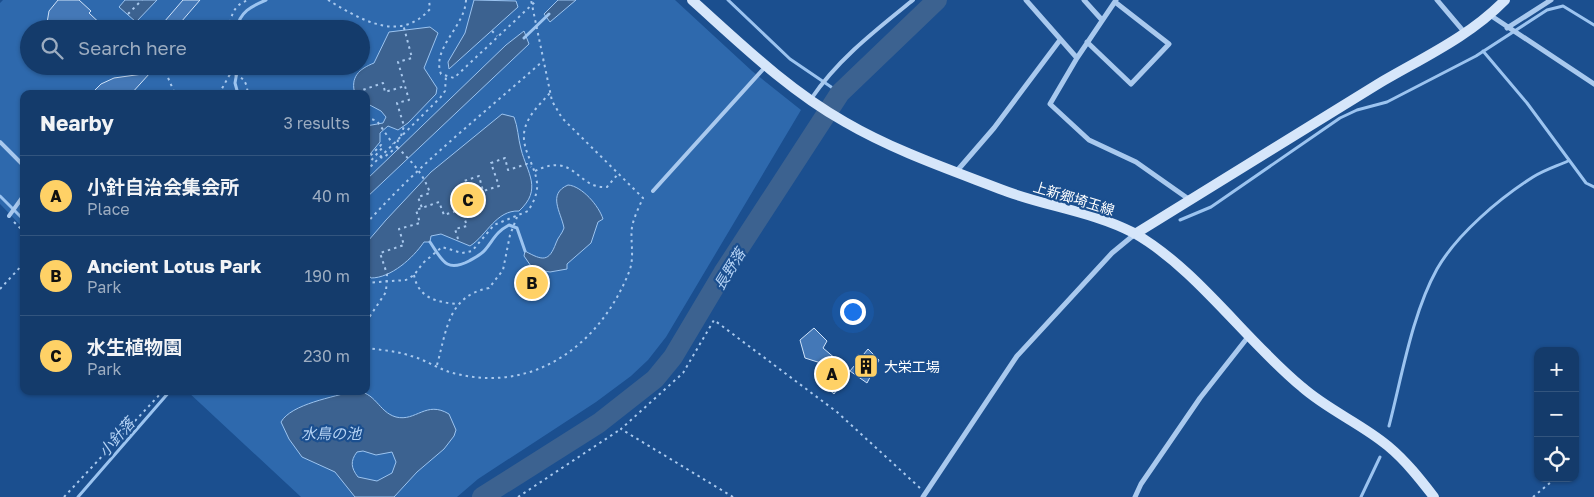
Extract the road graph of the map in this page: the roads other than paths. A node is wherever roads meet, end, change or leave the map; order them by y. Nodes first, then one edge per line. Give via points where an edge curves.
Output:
1 (692, 0) edge
2 (913, 0) edge
3 (1026, 0) edge
4 (1084, 0) edge
5 (1437, 0) edge
6 (1505, 0) edge
7 (1551, 0) edge
8 (1115, 1) edge
9 (1490, 15) junction
10 (1102, 20) junction
11 (1507, 28) junction
12 (1466, 33) junction
13 (1060, 40) junction
14 (1087, 42) junction
15 (1077, 58) junction
16 (766, 66) junction
17 (1594, 84) edge
18 (814, 103) junction
19 (0, 142) edge
20 (20, 162) edge
21 (956, 172) junction
22 (653, 191) dead end
23 (1190, 200) junction
24 (20, 201) edge
25 (9, 216) dead end
26 (1135, 234) junction
27 (1248, 337) junction
28 (924, 495) edge
29 (931, 497) edge
30 (1135, 497) edge
31 (1434, 497) edge

1 - 16 main road, 上新郷埼玉線
2 - 18 lane via 875,29 827,78 818,88
3 - 13 street
4 - 10 street
5 - 12 street
6 - 9 main road
7 - 11 street
8 - 10 street
8 - 14 street via 1169,44 1132,84
9 - 11 street
9 - 12 main road
10 - 14 street
11 - 17 street
12 - 23 main road
13 - 15 street
13 - 21 street via 994,128
14 - 15 street
15 - 23 street via 1050,104 1089,140 1136,162
16 - 18 main road, 上新郷埼玉線
16 - 22 lane
18 - 21 main road, 上新郷埼玉線 via 873,138
19 - 20 lane
21 - 26 main road, 上新郷埼玉線 via 1013,194 1104,220
23 - 26 main road
24 - 25 lane
26 - 27 main road, 上新郷埼玉線 via 1186,272
26 - 28 street via 1112,253 1017,356
27 - 30 street via 1200,398
27 - 31 main road, 上新郷埼玉線 via 1303,388 1388,446 1414,471
28 - 29 street

